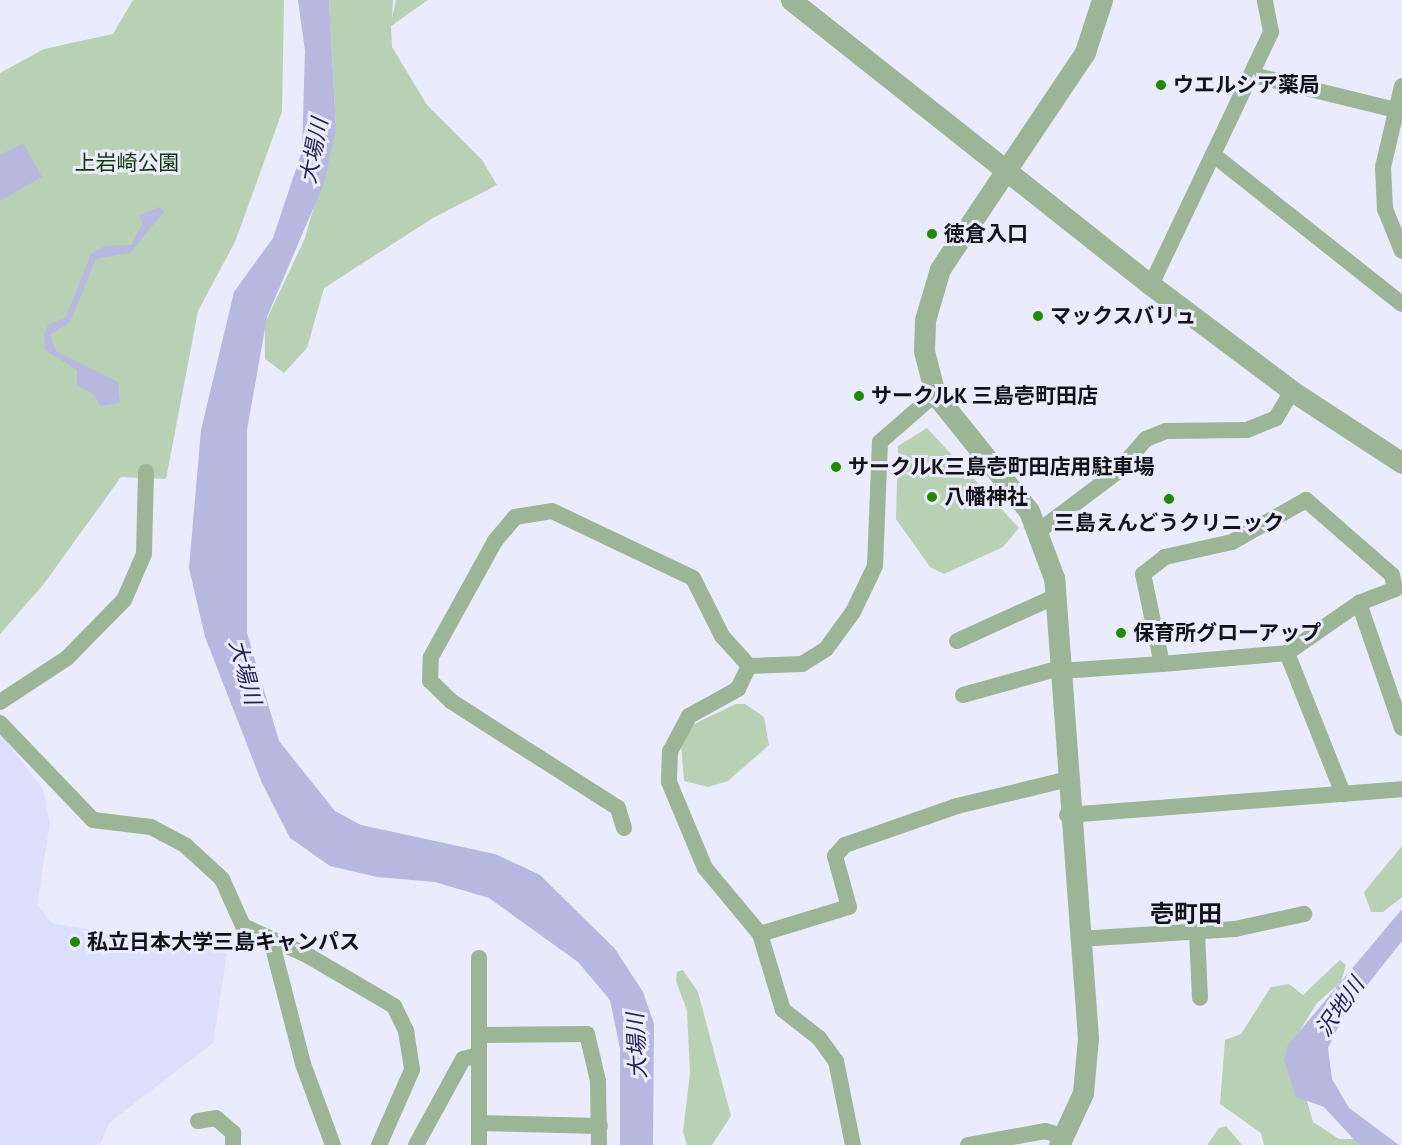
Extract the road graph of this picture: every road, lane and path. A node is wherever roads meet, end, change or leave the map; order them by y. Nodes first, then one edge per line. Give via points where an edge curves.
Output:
1 (791, 0) edge
2 (1102, 0) edge
3 (1265, 0) edge
4 (1253, 75) junction
5 (1402, 86) edge
6 (1395, 110) junction
7 (1215, 156) junction
8 (1006, 170) junction
9 (1402, 251) edge
10 (1151, 285) junction
11 (1402, 304) edge
12 (1292, 392) junction
13 (935, 394) junction
14 (1402, 463) edge
15 (146, 472) dead end
16 (1040, 530) junction
17 (1056, 596) junction
18 (1359, 603) junction
19 (957, 641) dead end
20 (1287, 653) junction
21 (1162, 664) junction
22 (749, 666) junction
23 (1060, 669) junction
24 (963, 695) dead end
25 (0, 702) edge
26 (0, 723) edge
27 (1402, 728) edge
28 (1065, 780) junction
29 (1402, 789) edge
30 (1343, 794) junction
31 (1067, 814) junction
32 (624, 828) dead end
33 (1304, 914) dead end
34 (1197, 932) junction
35 (760, 934) junction
36 (1078, 939) junction
37 (271, 940) junction
38 (479, 958) dead end
39 (1200, 998) dead end
40 (481, 1035) junction
41 (479, 1055) junction
42 (198, 1121) dead end
43 (479, 1123) junction
44 (600, 1126) junction
45 (1061, 1140) edge
46 (233, 1145) edge
47 (333, 1145) edge
48 (379, 1145) edge
49 (416, 1145) edge
50 (479, 1145) edge
51 (599, 1145) edge
52 (854, 1145) edge
53 (968, 1145) edge

1 - 8 street
2 - 8 street via 1085,52
3 - 4 street via 1271,32
4 - 6 street
4 - 7 street
5 - 6 street
6 - 9 street via 1383,167 1385,199
7 - 10 street
7 - 11 street
8 - 10 street
8 - 13 street via 956,240 931,296 924,351
10 - 12 street
12 - 14 street
12 - 16 street via 1276,418 1247,430 1166,431 1146,439 1116,473
13 - 16 street
13 - 22 street via 880,442 875,566 854,612 818,657 791,667
15 - 25 street via 144,554 124,600 67,658
16 - 17 street
17 - 19 street
17 - 23 street
18 - 20 street
18 - 21 street via 1395,590 1392,575 1306,500 1232,542 1164,557 1143,574
18 - 27 street
20 - 21 street
20 - 30 street
21 - 23 street
22 - 32 street via 722,636 700,584 683,573 552,511 516,517 495,541 431,657 430,681 451,700 618,808
22 - 35 street via 738,689 689,716 667,767 674,801 705,868
23 - 24 street
23 - 28 street
26 - 37 street via 93,820 151,827 202,858 222,879 238,921
28 - 31 street
28 - 35 street via 957,806 845,845 835,856 849,907
29 - 30 street
30 - 31 street
31 - 36 street
33 - 34 street
34 - 36 street
34 - 39 street
35 - 52 street via 783,1010 819,1038 836,1061
36 - 45 street via 1086,1061 1083,1093
37 - 47 street via 303,1064
37 - 48 street via 373,992 403,1019 412,1070
38 - 40 street
40 - 41 street
40 - 44 street via 587,1034
41 - 43 street
41 - 49 street via 463,1059
42 - 46 street via 216,1118 233,1133
43 - 44 street
43 - 50 street
44 - 51 street
45 - 53 street via 1045,1131

